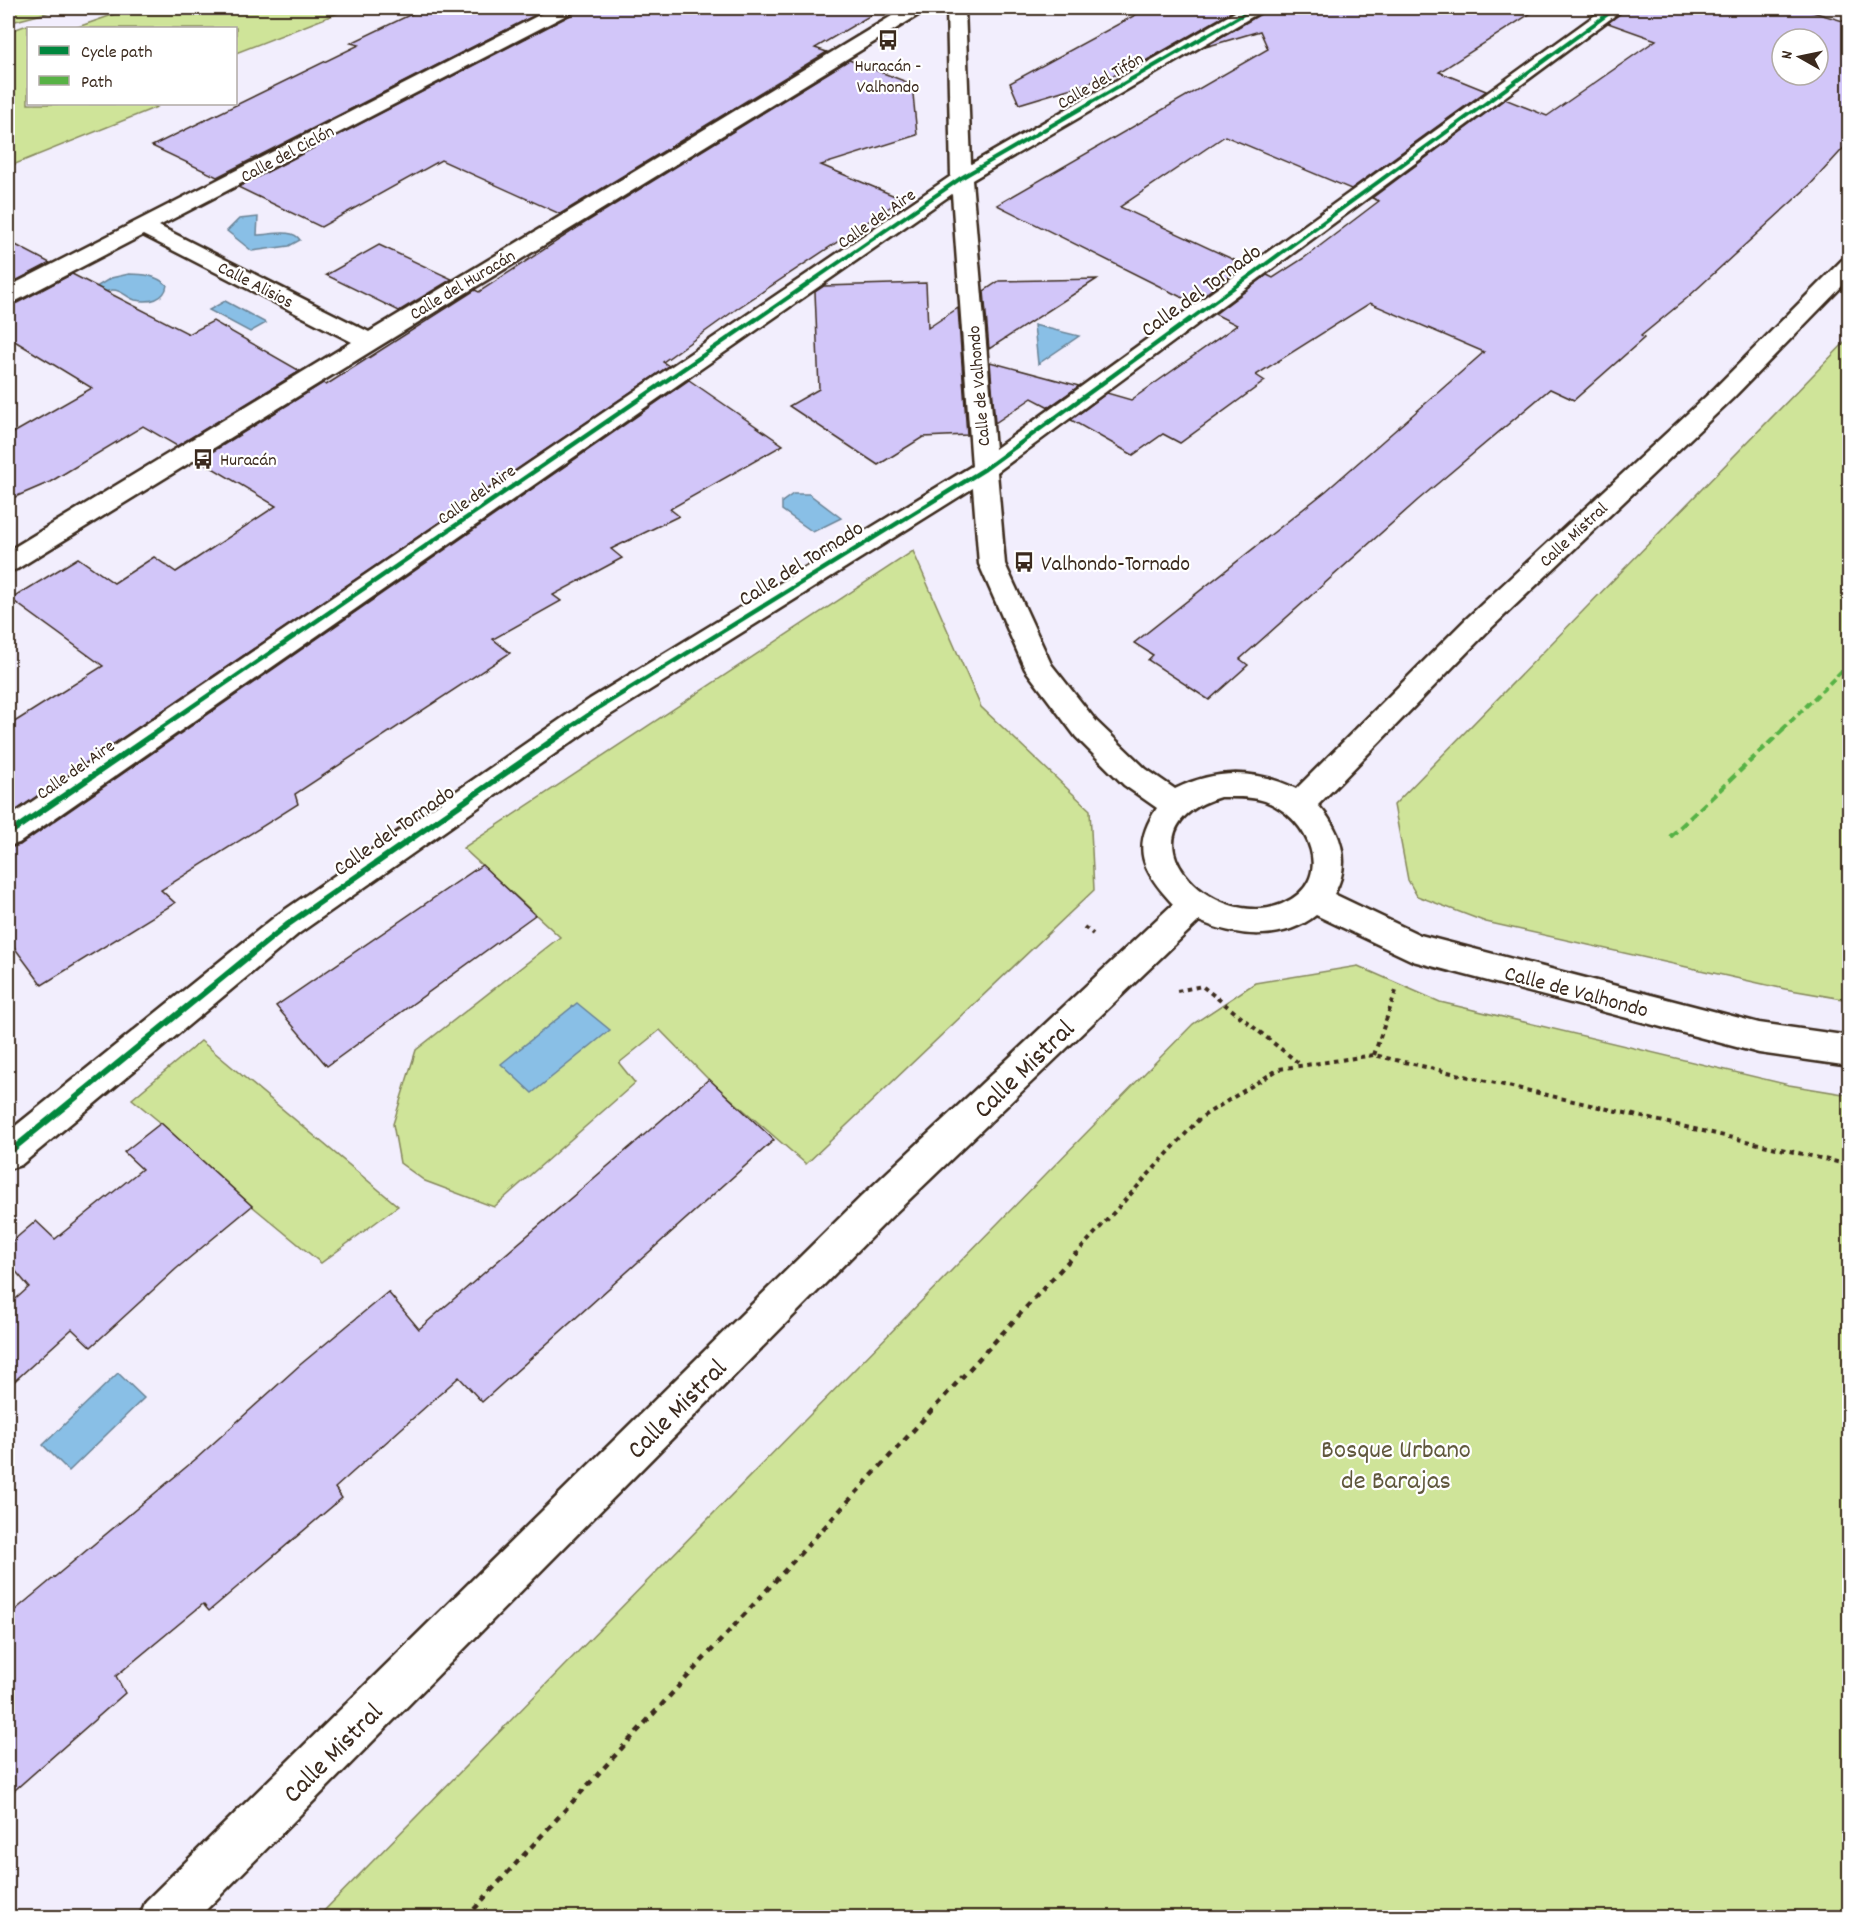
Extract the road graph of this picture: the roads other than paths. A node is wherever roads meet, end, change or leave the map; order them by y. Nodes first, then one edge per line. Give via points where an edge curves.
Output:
1 (566, 8) edge
2 (917, 8) edge
3 (956, 8) edge
4 (1254, 8) edge
5 (1616, 8) edge
6 (961, 178) junction
7 (144, 227) junction
8 (1850, 265) edge
9 (8, 296) edge
10 (368, 341) junction
11 (985, 470) junction
12 (8, 563) edge
13 (1175, 805) junction
14 (1298, 806) junction
15 (8, 834) edge
16 (1314, 899) junction
17 (1194, 905) junction
18 (1850, 1051) edge
19 (8, 1153) edge
20 (163, 1917) edge

1 - 7 street, Calle del Ciclón
2 - 10 street, Calle del Huracán
3 - 6 street, Calle de Valhondo
4 - 6 street, Calle del Tifón
5 - 11 street, Calle del Tornado
6 - 11 street, Calle de Valhondo
6 - 15 street, Calle del Aire
7 - 9 street, Calle del Ciclón
7 - 10 street, Calle Alisios
8 - 14 street, Calle Mistral via 1724,393 1476,626
10 - 12 street, Calle del Huracán
11 - 13 street, Calle de Valhondo via 992,564 1039,669 1094,737 1135,777
11 - 19 street, Calle del Tornado via 600,706 287,925
13 - 14 street via 1195,792 1220,785 1275,792
13 - 17 street via 1158,836 1158,854 1165,873
14 - 16 street via 1320,828 1331,855 1327,881
16 - 17 street via 1294,914 1255,922 1213,914
16 - 18 street, Calle de Valhondo via 1413,947 1759,1038
17 - 20 street, Calle Mistral via 876,1207

